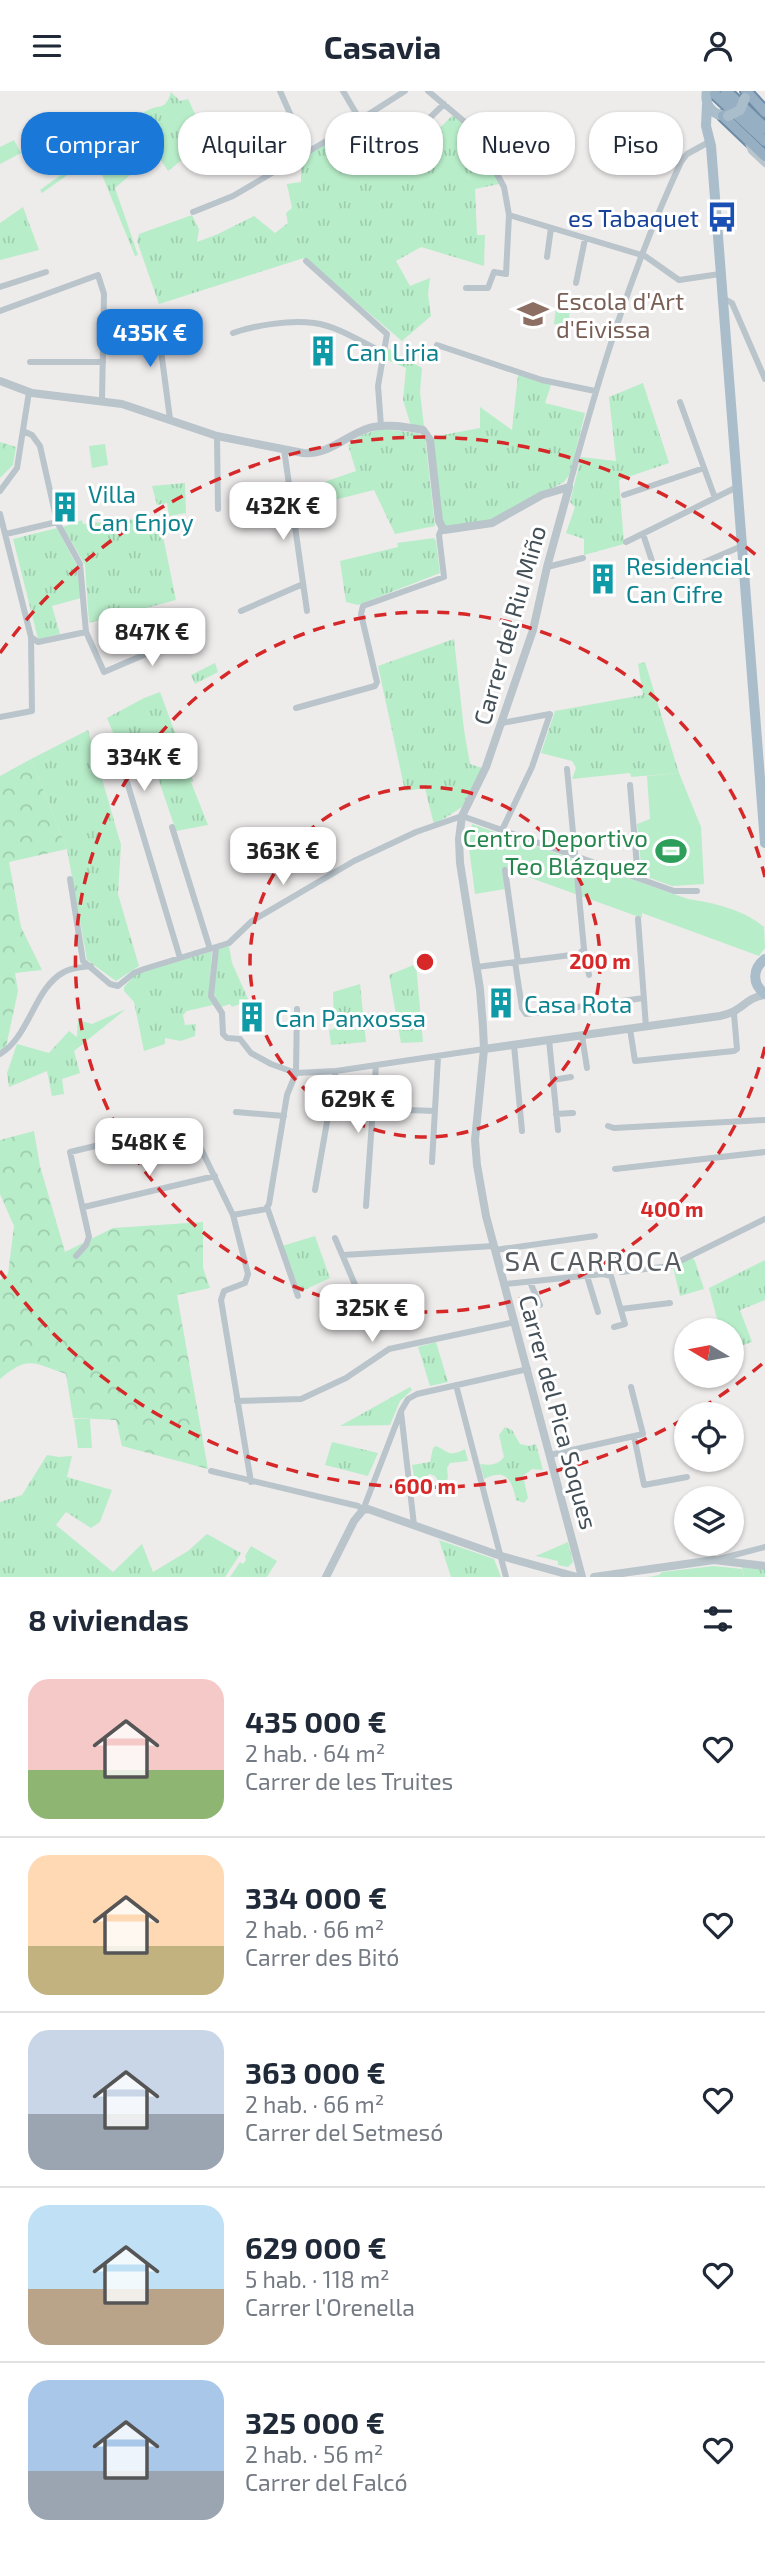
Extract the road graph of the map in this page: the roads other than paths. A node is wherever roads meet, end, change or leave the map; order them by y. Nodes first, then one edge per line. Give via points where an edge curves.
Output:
1 (280, 91) edge
2 (343, 91) edge
3 (405, 91) edge
4 (428, 91) edge
5 (745, 93) edge
6 (711, 95) edge
7 (444, 104) junction
8 (289, 112) edge
9 (355, 112) edge
10 (372, 112) edge
11 (436, 112) edge
12 (765, 112) edge
13 (724, 116) junction
14 (765, 128) edge
15 (746, 138) junction
16 (765, 141) edge
17 (710, 144) junction
18 (765, 156) edge
19 (765, 164) edge
20 (268, 175) edge
21 (193, 212) dead end
22 (509, 215) junction
23 (551, 228) junction
24 (585, 239) junction
25 (642, 256) junction
26 (547, 257) dead end
27 (306, 261) dead end
28 (46, 272) dead end
29 (720, 274) junction
30 (576, 283) dead end
31 (0, 287) edge
32 (466, 288) dead end
33 (723, 298) junction
34 (0, 311) edge
35 (104, 319) junction
36 (233, 333) dead end
37 (437, 345) dead end
38 (384, 353) junction
39 (30, 362) dead end
40 (103, 362) junction
41 (765, 379) edge
42 (0, 381) edge
43 (595, 391) junction
44 (30, 392) junction
45 (102, 400) junction
46 (680, 402) dead end
47 (170, 419) junction
48 (381, 426) junction
49 (23, 431) junction
50 (217, 436) junction
51 (284, 449) junction
52 (704, 468) junction
53 (737, 487) junction
54 (569, 488) junction
55 (0, 491) edge
56 (624, 495) dead end
57 (715, 498) junction
58 (218, 509) dead end
59 (0, 514) edge
60 (57, 522) junction
61 (442, 528) junction
62 (6, 534) junction
63 (643, 534) junction
64 (626, 542) dead end
65 (742, 545) junction
66 (583, 558) dead end
67 (652, 561) dead end
68 (547, 567) junction
69 (672, 576) dead end
70 (303, 584) junction
71 (240, 611) dead end
72 (307, 611) dead end
73 (86, 632) junction
74 (188, 636) dead end
75 (31, 637) junction
76 (296, 708) dead end
77 (0, 717) edge
78 (502, 723) junction
79 (568, 769) dead end
80 (124, 772) dead end
81 (630, 785) dead end
82 (462, 816) junction
83 (172, 827) dead end
84 (502, 830) junction
85 (765, 843) edge
86 (575, 855) junction
87 (505, 870) dead end
88 (638, 878) junction
89 (69, 879) dead end
90 (696, 891) dead end
91 (638, 919) dead end
92 (213, 949) junction
93 (584, 949) junction
94 (180, 958) junction
95 (765, 959) edge
96 (516, 962) junction
97 (91, 966) junction
98 (477, 967) junction
99 (589, 975) dead end
100 (755, 981) junction
101 (765, 995) edge
102 (644, 998) junction
103 (749, 1000) junction
104 (296, 1009) dead end
105 (734, 1014) junction
106 (646, 1027) junction
107 (630, 1030) junction
108 (582, 1036) junction
109 (549, 1041) junction
110 (514, 1045) junction
111 (484, 1049) junction
112 (0, 1054) edge
113 (438, 1057) junction
114 (376, 1065) junction
115 (587, 1068) dead end
116 (336, 1070) junction
117 (296, 1073) junction
118 (571, 1077) dead end
119 (553, 1080) junction
120 (407, 1110) dead end
121 (435, 1111) junction
122 (236, 1112) dead end
123 (556, 1114) junction
124 (573, 1114) dead end
125 (284, 1116) junction
126 (765, 1120) edge
127 (608, 1126) dead end
128 (558, 1130) dead end
129 (522, 1131) dead end
130 (765, 1152) edge
131 (432, 1162) dead end
132 (615, 1169) dead end
133 (215, 1177) junction
134 (315, 1190) dead end
135 (366, 1206) dead end
136 (84, 1207) junction
137 (267, 1207) junction
138 (233, 1215) junction
139 (765, 1219) edge
140 (595, 1236) dead end
141 (335, 1238) dead end
142 (494, 1248) junction
143 (342, 1255) junction
144 (76, 1256) dead end
145 (621, 1272) dead end
146 (587, 1276) junction
147 (530, 1282) junction
148 (505, 1284) junction
149 (356, 1287) dead end
150 (298, 1296) dead end
151 (670, 1303) dead end
152 (540, 1305) dead end
153 (621, 1310) junction
154 (598, 1312) dead end
155 (515, 1322) junction
156 (614, 1327) dead end
157 (528, 1369) junction
158 (456, 1385) junction
159 (631, 1387) dead end
160 (237, 1401) junction
161 (401, 1411) junction
162 (634, 1436) junction
163 (388, 1442) junction
164 (405, 1443) junction
165 (550, 1455) junction
166 (211, 1471) dead end
167 (687, 1477) dead end
168 (251, 1482) junction
169 (363, 1510) junction
170 (414, 1525) junction
171 (765, 1547) edge
172 (498, 1555) junction
173 (714, 1560) junction
174 (765, 1566) edge
175 (326, 1577) edge
176 (506, 1577) edge
177 (577, 1577) edge
178 (582, 1577) edge
179 (594, 1577) edge

1 - 8 street
2 - 9 street
3 - 10 street
4 - 7 street
5 - 12 highway
5 - 13 main road, bridge via 740,110
6 - 13 main road via 715,113
6 - 14 highway
6 - 16 highway
6 - 17 main road via 706,126
7 - 11 street
7 - 22 street via 472,128 504,187
13 - 15 highway
13 - 17 main road via 714,124
15 - 18 highway
15 - 19 street via 751,151
17 - 25 street, Carrer del Riu Miño via 681,162
17 - 29 main road
20 - 21 street
22 - 23 street
22 - 32 street via 506,274 494,272 488,288
23 - 24 street
23 - 26 street
24 - 25 street
24 - 30 street
25 - 29 street via 680,280
25 - 43 street, Carrer del Riu Miño
27 - 38 street via 387,334
28 - 31 street
29 - 33 main road
33 - 41 street via 732,303
33 - 53 main road
34 - 35 street via 98,275
35 - 40 street
35 - 47 street via 157,320
36 - 38 street via 250,327 315,323
37 - 43 street via 542,380
38 - 48 street via 378,386
39 - 40 street
40 - 45 street
42 - 44 street
43 - 54 street, Carrer del Riu Miño
44 - 45 street
44 - 49 street
45 - 47 street
46 - 52 street
47 - 50 street
48 - 51 street via 318,452
48 - 61 street via 419,429 428,435
49 - 55 street via 17,468
49 - 60 street via 40,446
50 - 51 street
50 - 58 street
51 - 70 street
52 - 56 street
52 - 57 street
53 - 57 street
53 - 65 main road
54 - 61 street via 542,495 492,523
54 - 68 street, Carrer del Riu Miño
57 - 63 street
59 - 62 street
60 - 62 street
60 - 73 street via 80,564
61 - 76 street via 444,577 363,606 375,686
62 - 75 street
63 - 64 street
63 - 67 street
65 - 69 street
65 - 85 main road
66 - 68 street
68 - 78 street, Carrer del Riu Miño via 533,630
70 - 71 street
70 - 72 street
73 - 74 street via 104,672
73 - 75 street via 38,642
75 - 77 street via 32,711
78 - 82 street, Carrer del Riu Miño
78 - 84 street via 550,715
79 - 86 street
80 - 94 street
81 - 88 street
82 - 84 street
82 - 92 street via 354,861
82 - 98 street, Carrer del Riu Miño via 459,853
83 - 92 street
84 - 86 street
86 - 88 street
86 - 93 street
87 - 96 street
88 - 90 street via 674,891
89 - 97 street via 83,961
91 - 102 street
92 - 94 street
92 - 117 street via 211,996 222,1013 225,1037 240,1039 251,1053
93 - 96 street via 579,954
93 - 99 street
94 - 97 street via 134,973 118,986
95 - 100 main road
96 - 98 street
96 - 102 street via 526,1014
97 - 112 street via 66,971 52,980 12,1047
98 - 111 street, Carrer del Riu Miño
100 - 101 main road
100 - 103 street
101 - 103 street
102 - 106 street
103 - 105 street
104 - 117 street
105 - 106 street
105 - 107 street via 734,1051 635,1061
106 - 107 street
107 - 108 street
108 - 109 street
108 - 115 street
109 - 110 street
109 - 119 street
110 - 111 street
110 - 129 street
111 - 113 street
111 - 142 street, Carrer del Pica Soques via 475,1140
113 - 114 street
113 - 121 street
114 - 116 street
114 - 135 street
116 - 117 street
116 - 134 street
117 - 125 street
118 - 119 street
119 - 123 street
120 - 121 street
121 - 131 street
122 - 125 street
123 - 124 street
123 - 128 street
125 - 137 street
126 - 127 street
130 - 132 street
133 - 136 street
133 - 136 street via 191,1128 183,1125 72,1150 69,1155
133 - 138 street
136 - 144 street via 89,1237
137 - 138 street
137 - 150 street
138 - 160 street via 248,1280 224,1291 221,1300
139 - 145 street via 670,1266
140 - 142 street
141 - 143 street
142 - 143 street
142 - 148 street, Carrer del Pica Soques
143 - 149 street
146 - 147 street
146 - 153 street via 611,1276
146 - 154 street
147 - 148 street
147 - 152 street
148 - 155 street, Carrer del Pica Soques
151 - 153 street
153 - 156 street via 625,1324
155 - 157 street, Carrer del Pica Soques
155 - 160 street via 389,1349 346,1378 301,1399
157 - 158 street
157 - 165 street, Carrer del Pica Soques
158 - 161 street via 416,1394
158 - 172 street
159 - 162 street via 643,1434
160 - 168 street
161 - 163 street
161 - 164 street
162 - 165 street
162 - 167 street via 644,1485
163 - 164 street via 397,1439
163 - 169 street
164 - 170 street
165 - 178 street, Carrer del Pica Soques
166 - 168 street
168 - 169 street
169 - 170 street
169 - 175 street
170 - 172 street
171 - 173 street
172 - 176 street
172 - 177 street
173 - 174 street
173 - 179 street

